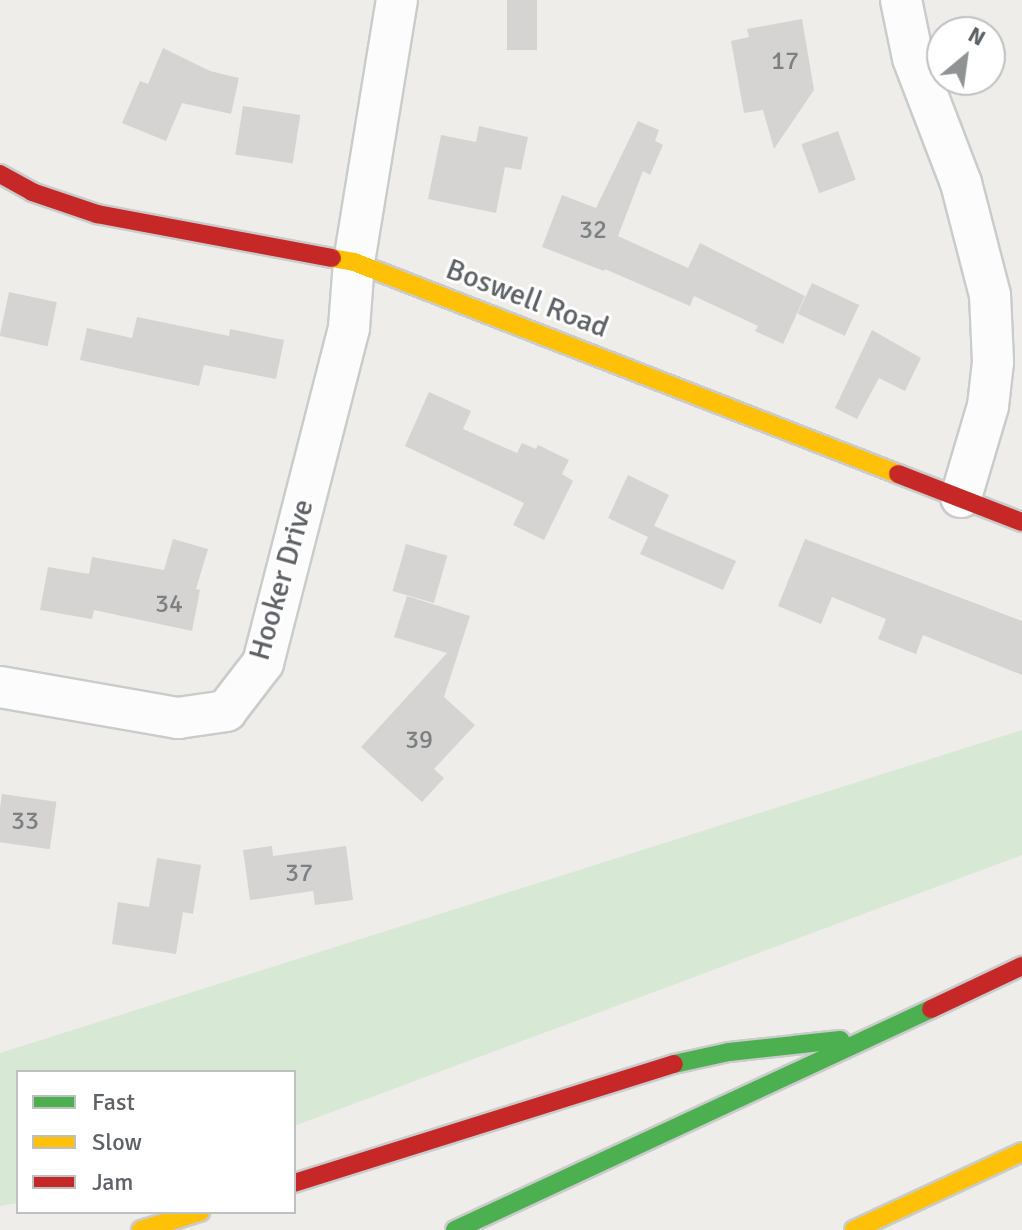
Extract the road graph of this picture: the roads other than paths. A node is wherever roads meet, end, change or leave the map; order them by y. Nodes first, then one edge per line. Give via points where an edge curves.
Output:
1 (397, 0) edge
2 (901, 0) edge
3 (0, 174) edge
4 (354, 262) junction
5 (961, 497) junction
6 (1022, 522) edge
7 (0, 687) edge
8 (1022, 966) edge
9 (866, 1038) junction
10 (1022, 1152) edge
11 (296, 1182) edge
12 (193, 1214) edge
13 (141, 1230) edge
14 (455, 1230) edge
15 (854, 1230) edge

1 - 4 street, Hooker Drive
2 - 5 street via 913,58 961,183 990,295 993,362 988,406
3 - 4 main road, Boswell Road via 32,192 97,214
4 - 5 main road, Boswell Road
4 - 7 street, Hooker Drive via 349,328 263,663 226,711 178,718
5 - 6 main road, Boswell Road
8 - 9 main road
9 - 11 main road via 783,1044 680,1062
9 - 14 main road
10 - 15 main road
12 - 13 main road

